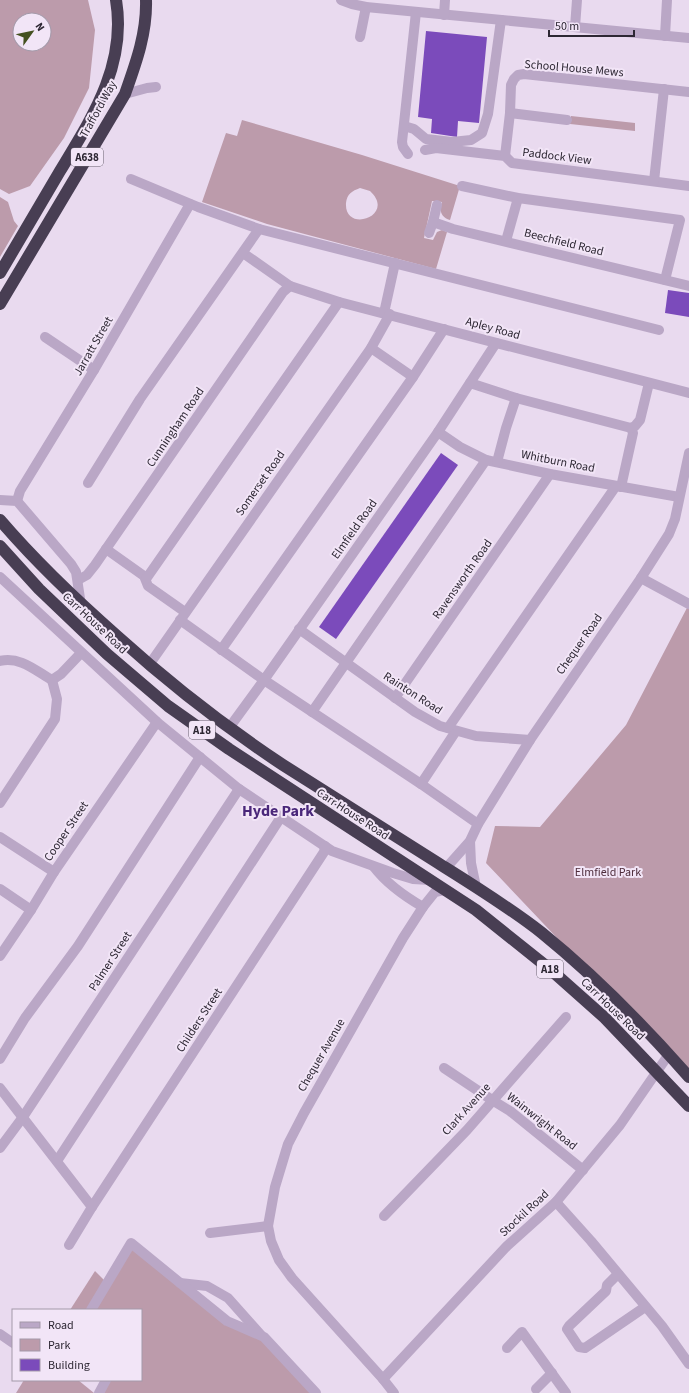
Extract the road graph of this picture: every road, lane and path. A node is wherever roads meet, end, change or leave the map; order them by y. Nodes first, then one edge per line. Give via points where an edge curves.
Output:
1 (116, 0) edge
2 (146, 0) edge
3 (341, 0) edge
4 (445, 0) edge
5 (577, 0) edge
6 (667, 0) edge
7 (366, 7) junction
8 (416, 12) junction
9 (444, 14) junction
10 (500, 20) junction
11 (575, 27) junction
12 (664, 36) junction
13 (360, 37) dead end
14 (689, 38) edge
15 (156, 87) dead end
16 (664, 90) junction
17 (689, 92) edge
18 (125, 94) junction
19 (510, 113) junction
20 (566, 120) dead end
21 (404, 126) junction
22 (425, 150) dead end
23 (408, 154) dead end
24 (505, 156) junction
25 (131, 179) dead end
26 (654, 181) junction
27 (462, 186) dead end
28 (689, 186) edge
29 (518, 198) junction
30 (190, 204) junction
31 (437, 205) dead end
32 (433, 222) junction
33 (259, 229) junction
34 (429, 233) dead end
35 (506, 241) junction
36 (243, 252) junction
37 (395, 263) junction
38 (0, 273) edge
39 (665, 280) junction
40 (290, 286) junction
41 (689, 286) edge
42 (339, 302) junction
43 (0, 304) edge
44 (387, 314) junction
45 (444, 329) junction
46 (659, 330) dead end
47 (45, 337) dead end
48 (496, 343) junction
49 (371, 348) junction
50 (94, 370) junction
51 (413, 377) junction
52 (470, 383) junction
53 (649, 383) junction
54 (689, 393) edge
55 (516, 398) junction
56 (631, 428) junction
57 (438, 432) junction
58 (689, 453) edge
59 (486, 460) junction
60 (497, 462) junction
61 (550, 474) junction
62 (88, 483) dead end
63 (618, 486) junction
64 (679, 497) junction
65 (0, 500) edge
66 (17, 501) junction
67 (0, 520) edge
68 (0, 546) edge
69 (106, 549) junction
70 (0, 577) edge
71 (641, 578) junction
72 (146, 579) junction
73 (78, 580) junction
74 (689, 604) edge
75 (82, 605) junction
76 (182, 616) junction
77 (299, 629) junction
78 (222, 650) junction
79 (81, 653) junction
80 (0, 661) edge
81 (346, 663) junction
82 (149, 665) junction
83 (52, 680) junction
84 (264, 680) junction
85 (395, 698) junction
86 (312, 712) junction
87 (157, 722) junction
88 (229, 728) junction
89 (452, 730) junction
90 (530, 740) junction
91 (200, 757) junction
92 (421, 784) junction
93 (239, 789) junction
94 (0, 804) edge
95 (281, 817) junction
96 (478, 824) junction
97 (0, 836) edge
98 (470, 841) junction
99 (325, 846) junction
100 (373, 866) junction
101 (446, 868) junction
102 (54, 872) junction
103 (430, 880) junction
104 (476, 887) junction
105 (0, 889) edge
106 (444, 890) junction
107 (423, 907) junction
108 (31, 910) junction
109 (0, 956) edge
110 (566, 1017) dead end
111 (669, 1054) junction
112 (0, 1059) edge
113 (444, 1068) dead end
114 (657, 1072) junction
115 (689, 1077) edge
116 (0, 1088) edge
117 (492, 1100) junction
118 (689, 1106) edge
119 (23, 1117) junction
120 (0, 1148) edge
121 (57, 1161) junction
122 (583, 1170) junction
123 (556, 1202) junction
124 (92, 1207) junction
125 (384, 1216) dead end
126 (268, 1226) junction
127 (210, 1233) dead end
128 (69, 1245) dead end
129 (618, 1274) junction
130 (179, 1283) junction
131 (645, 1307) junction
132 (92, 1309) edge
133 (0, 1334) edge
134 (264, 1338) junction
135 (12, 1342) edge
136 (507, 1348) dead end
137 (689, 1364) edge
138 (552, 1373) junction
139 (383, 1379) junction
140 (105, 1381) edge
141 (536, 1389) dead end
142 (99, 1393) edge
143 (316, 1393) edge
144 (394, 1393) edge
145 (566, 1393) edge

1 - 38 highway, Trafford Way / A638 via 117,49 108,81 89,122
2 - 18 highway, Trafford Way / A638 via 146,18 138,58
3 - 7 street
4 - 9 street
5 - 11 street
6 - 12 street
7 - 8 street
7 - 13 street
8 - 9 street
8 - 21 street
9 - 10 street
10 - 11 street
10 - 21 street via 488,114 482,133 471,140 452,142 426,139 414,129
11 - 12 street
12 - 14 street
15 - 18 street
16 - 17 street, School House Mews
16 - 19 street, School House Mews via 524,74 516,76 511,85
16 - 26 street
18 - 43 highway, Trafford Way / A638
19 - 20 street
19 - 24 street, School House Mews
21 - 23 street via 403,147
22 - 24 street, Paddock View via 436,148
24 - 26 street, Paddock View via 512,163
25 - 30 street
26 - 28 street, Paddock View
27 - 29 street
29 - 35 street
29 - 39 street via 680,220
30 - 33 street
30 - 50 street, Jarratt Street
31 - 32 street
32 - 34 street
32 - 35 street, Beechfield Road
33 - 36 street
33 - 37 street
35 - 39 street, Beechfield Road
36 - 40 street, Apley Road
36 - 62 street via 140,399
37 - 44 street, Somerset Road
37 - 46 street
39 - 41 street, Beechfield Road
40 - 42 street, Apley Road
40 - 69 street, Cunningham Road via 278,298
42 - 44 street, Apley Road
42 - 72 street
44 - 45 street, Apley Road
44 - 49 street, Somerset Road
45 - 48 street, Apley Road
45 - 51 street
47 - 50 street
48 - 52 street, Elmfield Road
48 - 53 street, Apley Road
49 - 51 street
49 - 76 street, Somerset Road
50 - 66 street, Jarratt Street via 20,491
51 - 78 street
52 - 55 street
52 - 57 street, Elmfield Road
53 - 54 street, Apley Road
53 - 56 street via 640,420
55 - 56 street
55 - 60 street
56 - 63 street via 633,433
57 - 59 street, Whitburn Road via 460,448
57 - 77 street, Elmfield Road
58 - 64 street, Chequer Road
59 - 60 street, Whitburn Road
59 - 81 street
60 - 61 street, Whitburn Road
61 - 63 street, Whitburn Road
61 - 85 street, Ravensworth Road
63 - 64 street, Whitburn Road
63 - 89 street
64 - 71 street, Chequer Road via 669,534
65 - 66 street
66 - 73 street via 72,564
67 - 75 highway, Carr House Road / A18
68 - 103 highway, Carr House Road / A18 via 44,595 168,706 229,749
69 - 72 street
69 - 73 street, Cunningham Road via 87,575
70 - 79 street
71 - 74 street
71 - 90 street, Chequer Road
72 - 76 street via 148,586
73 - 75 street
75 - 82 highway, Carr House Road / A18
76 - 78 street
76 - 82 street, Somerset Road
77 - 81 street, Rainton Road
77 - 84 street, Elmfield Road
78 - 84 street
79 - 83 street via 62,674
79 - 87 street
80 - 83 street via 17,661
81 - 85 street, Rainton Road
81 - 86 street
82 - 88 highway, Carr House Road / A18
83 - 94 street via 57,699 55,719
84 - 86 street
84 - 88 street, Elmfield Road
85 - 89 street, Rainton Road via 427,719
86 - 92 street
87 - 91 street
87 - 102 street, Cooper Street
88 - 101 highway, Carr House Road / A18
89 - 90 street, Rainton Road via 476,736
89 - 92 street
90 - 96 street, Chequer Road
91 - 93 street
91 - 112 street via 78,946 25,1018
92 - 96 street
93 - 95 street
93 - 119 street, Palmer Street
95 - 99 street
95 - 121 street
96 - 98 street, Chequer Road
97 - 102 street
98 - 101 street, Chequer Road
98 - 104 street, Chequer Road via 470,863
99 - 100 street via 336,853
99 - 124 street, Childers Street via 324,852
100 - 103 street via 413,879
100 - 107 street via 400,893
101 - 104 highway, Carr House Road / A18
102 - 108 street, Cooper Street
103 - 106 highway, Carr House Road / A18
104 - 111 highway, Carr House Road / A18 via 541,933 580,966
105 - 108 street
106 - 107 street, Chequer Avenue via 435,892
106 - 114 highway, Carr House Road / A18 via 476,910 551,970 604,1018
107 - 126 street, Chequer Avenue via 300,1119 288,1144 275,1187
108 - 109 street, Cooper Street
110 - 117 street, Clark Avenue
111 - 114 street, Stockil Road
111 - 115 highway, Carr House Road / A18
113 - 117 street, Wainwright Road
114 - 118 highway, Carr House Road / A18
114 - 122 street, Stockil Road via 620,1125
116 - 119 street
117 - 122 street, Wainwright Road via 510,1111
117 - 125 street, Clark Avenue via 467,1130
119 - 120 street, Palmer Street
119 - 121 street
121 - 124 street
122 - 123 street, Stockil Road
123 - 129 street
123 - 139 street, Stockil Road via 492,1261
124 - 128 street, Childers Street
126 - 127 street
126 - 139 street, Chequer Avenue via 279,1260 292,1278
129 - 131 street
129 - 131 street via 607,1285 606,1291 567,1329 579,1347 585,1348
130 - 132 street via 131,1243
130 - 134 street via 226,1321
130 - 134 street via 207,1286 228,1298
131 - 137 street
133 - 135 street
134 - 143 street
136 - 138 street via 522,1332
138 - 141 street
138 - 145 street
139 - 144 street, Chequer Avenue
140 - 142 street

